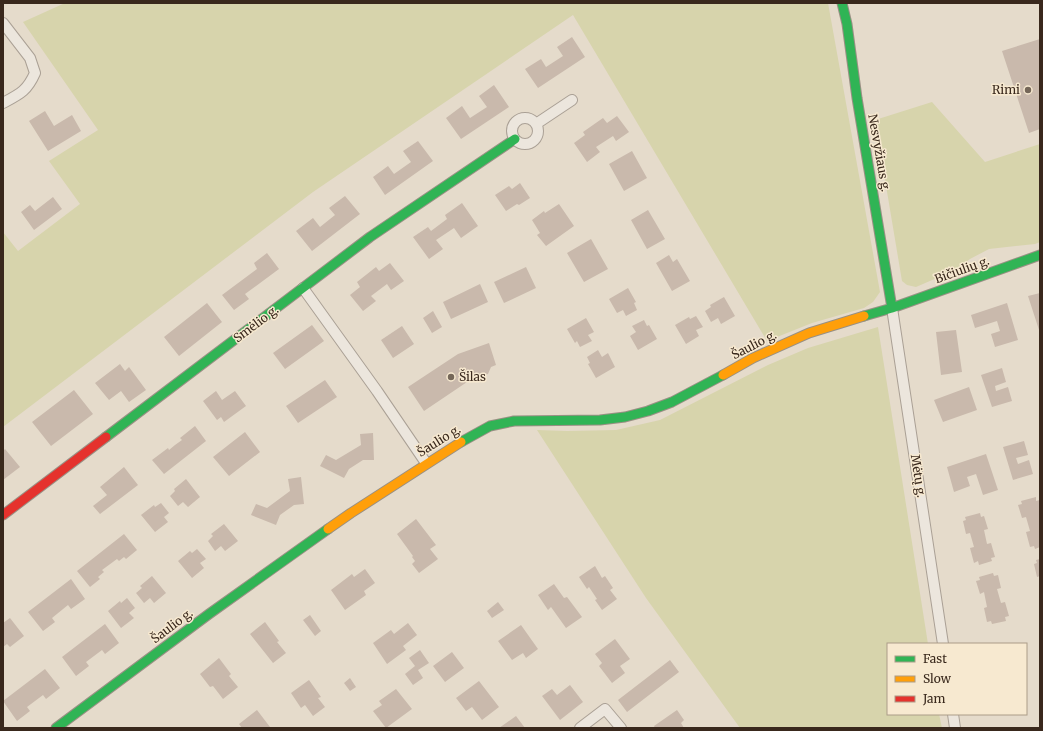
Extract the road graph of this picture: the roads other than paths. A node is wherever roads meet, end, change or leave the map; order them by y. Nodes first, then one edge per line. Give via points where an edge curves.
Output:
1 (842, 3) edge
2 (3, 23) edge
3 (572, 100) dead end
4 (3, 103) edge
5 (536, 124) junction
6 (515, 139) junction
7 (1040, 255) edge
8 (303, 288) junction
9 (892, 308) junction
10 (426, 463) junction
11 (3, 515) edge
12 (943, 643) edge
13 (953, 715) edge
14 (56, 728) edge
15 (580, 728) edge
16 (621, 728) edge
17 (955, 728) edge

1 - 9 street, Nesvyžiaus g.
2 - 4 street via 30,58 35,73 30,85 20,95
3 - 5 street
5 - 6 street via 537,137 533,142 520,143
5 - 6 street via 528,118 518,120 512,129
6 - 8 street, Smėlio g. via 370,237
7 - 9 street, Bičiulių g.
8 - 10 street
8 - 11 street, Smėlio g.
9 - 10 street, Šaulio g. via 809,332 753,358 672,402 648,411 600,420 514,421 490,426
9 - 12 street, Mėtų g.
10 - 14 street, Šaulio g. via 351,512 215,609
13 - 17 street
15 - 16 street via 605,709

